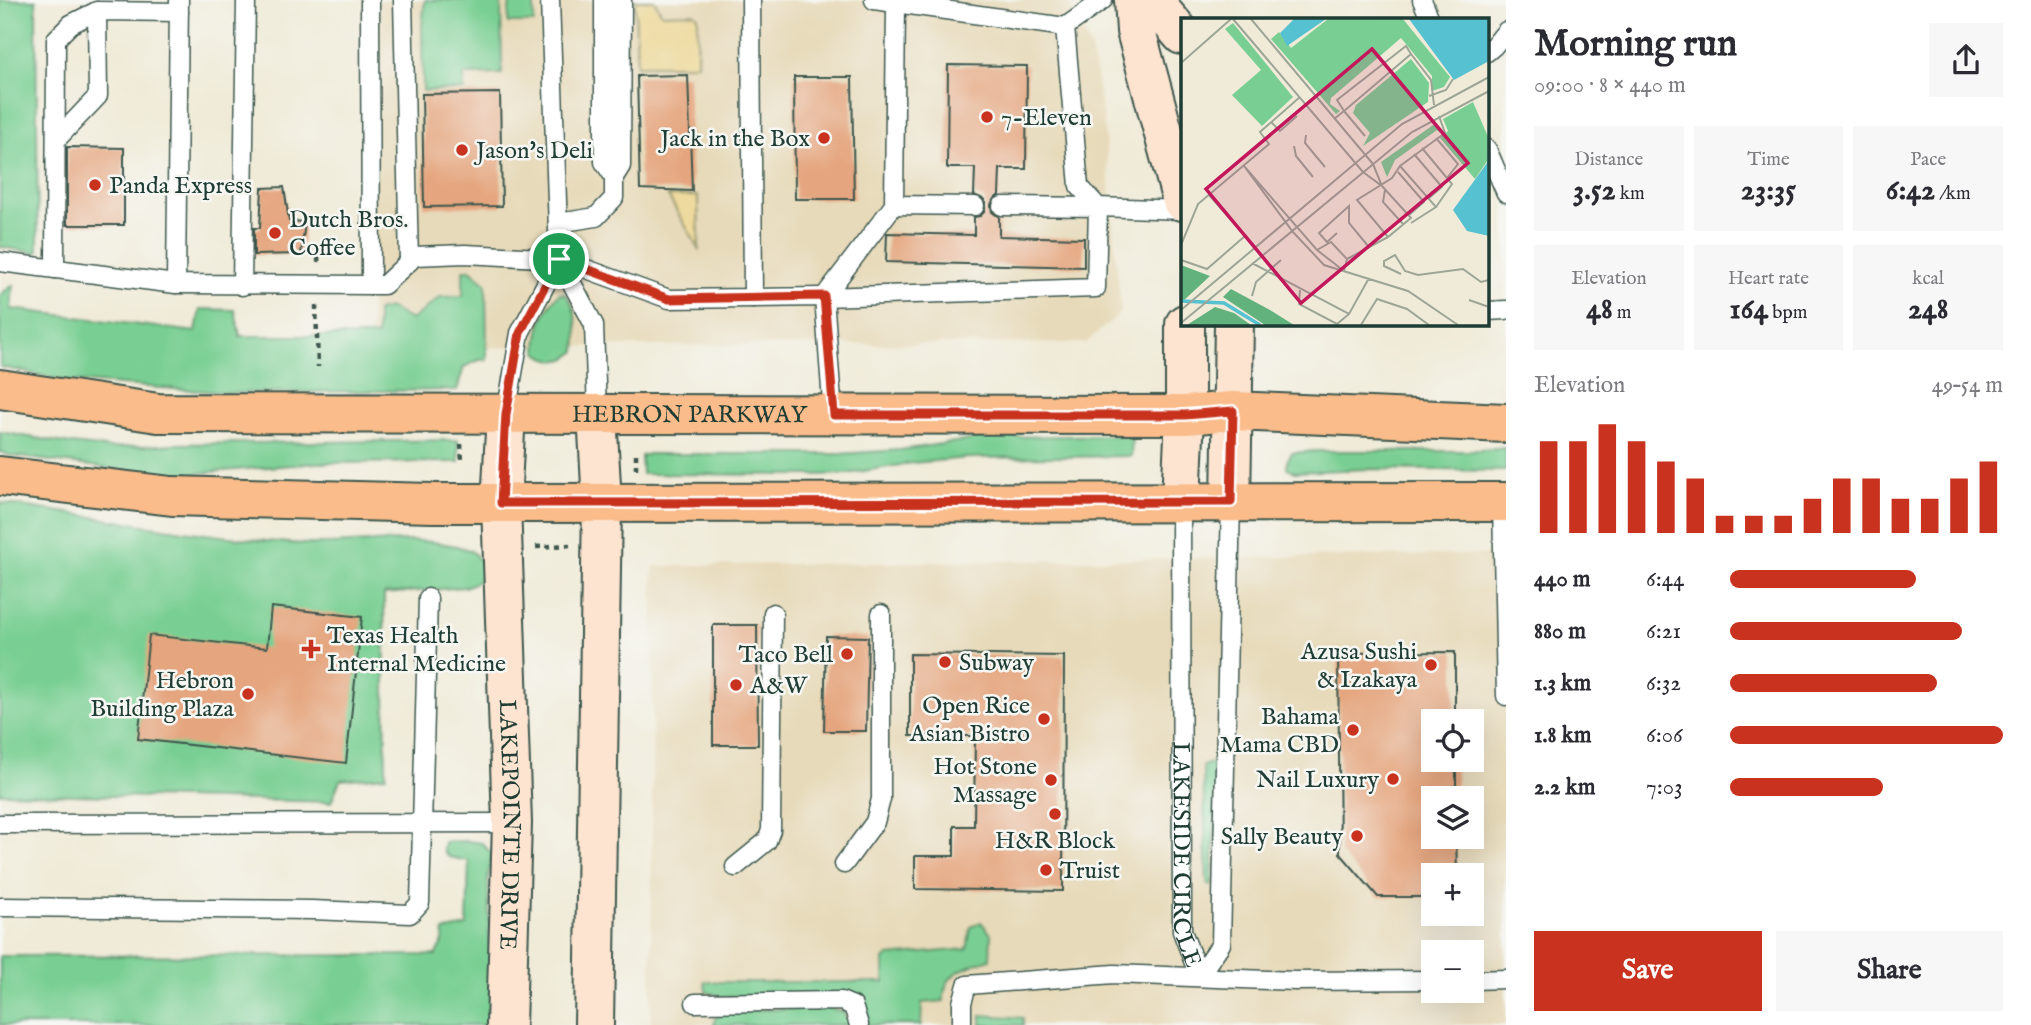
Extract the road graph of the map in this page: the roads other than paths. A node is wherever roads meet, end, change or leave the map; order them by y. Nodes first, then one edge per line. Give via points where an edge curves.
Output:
1 (246, 0) edge
2 (370, 0) edge
3 (403, 0) edge
4 (550, 0) edge
5 (604, 0) edge
6 (622, 0) edge
7 (751, 0) edge
8 (874, 0) edge
9 (1103, 0) edge
10 (1134, 0) edge
11 (1152, 0) edge
12 (1422, 0) edge
13 (896, 4) junction
14 (179, 6) edge
15 (97, 11) junction
16 (1430, 18) edge
17 (1065, 27) junction
18 (1506, 31) edge
19 (1181, 34) edge
20 (1489, 50) edge
21 (56, 140) junction
22 (1489, 154) edge
23 (614, 177) junction
24 (1506, 193) edge
25 (1181, 197) edge
26 (894, 205) junction
27 (975, 206) dead end
28 (1002, 206) dead end
29 (1098, 207) junction
30 (1181, 210) edge
31 (558, 223) junction
32 (559, 259) junction
33 (0, 262) edge
34 (409, 262) junction
35 (55, 269) junction
36 (176, 284) junction
37 (371, 285) junction
38 (242, 286) junction
39 (824, 296) junction
40 (753, 298) junction
41 (1185, 326) edge
42 (1234, 326) edge
43 (0, 389) edge
44 (1233, 411) junction
45 (506, 414) junction
46 (597, 414) junction
47 (834, 415) junction
48 (1185, 415) junction
49 (1506, 423) edge
50 (0, 476) edge
51 (1181, 501) junction
52 (1231, 502) junction
53 (1504, 502) edge
54 (501, 503) junction
55 (602, 503) junction
56 (428, 598) dead end
57 (1505, 598) edge
58 (773, 614) dead end
59 (881, 614) dead end
60 (1506, 696) edge
61 (422, 822) junction
62 (0, 824) edge
63 (512, 824) junction
64 (844, 864) dead end
65 (735, 866) dead end
66 (0, 907) edge
67 (1199, 976) junction
68 (1506, 979) edge
69 (1421, 980) edge
70 (1484, 980) edge
71 (695, 1003) dead end
72 (506, 1025) edge
73 (594, 1025) edge
74 (859, 1025) edge
75 (962, 1025) edge

1 - 38 lane
2 - 37 lane
3 - 34 lane
4 - 31 lane
5 - 23 lane via 604,162
6 - 23 lane via 621,166
7 - 40 lane
8 - 13 lane
9 - 17 lane
10 - 25 main road via 1136,31
11 - 19 main road
12 - 16 lane
13 - 17 lane
13 - 26 lane
14 - 15 lane
14 - 36 lane
15 - 21 lane via 98,96
15 - 21 lane via 71,24 56,39
17 - 29 lane via 1079,186
18 - 20 lane
21 - 35 lane
22 - 24 lane
23 - 31 lane via 614,198 596,217
26 - 27 lane
26 - 39 lane
28 - 29 lane
29 - 30 lane
29 - 39 lane via 1096,288
31 - 32 lane
32 - 34 lane via 465,254 415,256
32 - 40 lane via 669,299
32 - 45 lane via 520,333
32 - 46 lane via 594,325
33 - 35 lane
34 - 37 lane via 384,285
35 - 36 lane
36 - 38 lane
37 - 38 lane
39 - 40 lane
39 - 47 lane
41 - 48 main road, LAKESIDE CIRCLE
42 - 44 main road, LAKESIDE CIRCLE
43 - 45 main road, HEBRON PARKWAY via 158,412
44 - 48 main road, HEBRON PARKWAY
44 - 49 main road, HEBRON PARKWAY
44 - 52 main road, LAKESIDE CIRCLE
45 - 46 main road, HEBRON PARKWAY
45 - 54 main road, LAKEPOINTE DRIVE
46 - 47 main road, HEBRON PARKWAY
46 - 55 main road
47 - 48 main road, HEBRON PARKWAY
48 - 51 main road, LAKESIDE CIRCLE
50 - 54 main road via 173,496
51 - 52 main road
51 - 55 main road
51 - 67 lane, LAKESIDE CIRCLE via 1181,931
52 - 53 main road
52 - 67 lane, LAKESIDE CIRCLE via 1222,944
53 - 57 lane
54 - 55 main road
54 - 63 main road, LAKEPOINTE DRIVE
55 - 73 main road
56 - 61 lane
57 - 60 lane
58 - 65 lane via 771,830 767,841
59 - 64 lane via 881,799 875,822
61 - 62 lane
61 - 63 lane
61 - 66 lane via 420,903 410,914
63 - 72 main road, LAKEPOINTE DRIVE
67 - 69 lane
67 - 75 lane via 1114,974 967,985
68 - 70 lane
71 - 74 lane via 841,1001 853,1006

